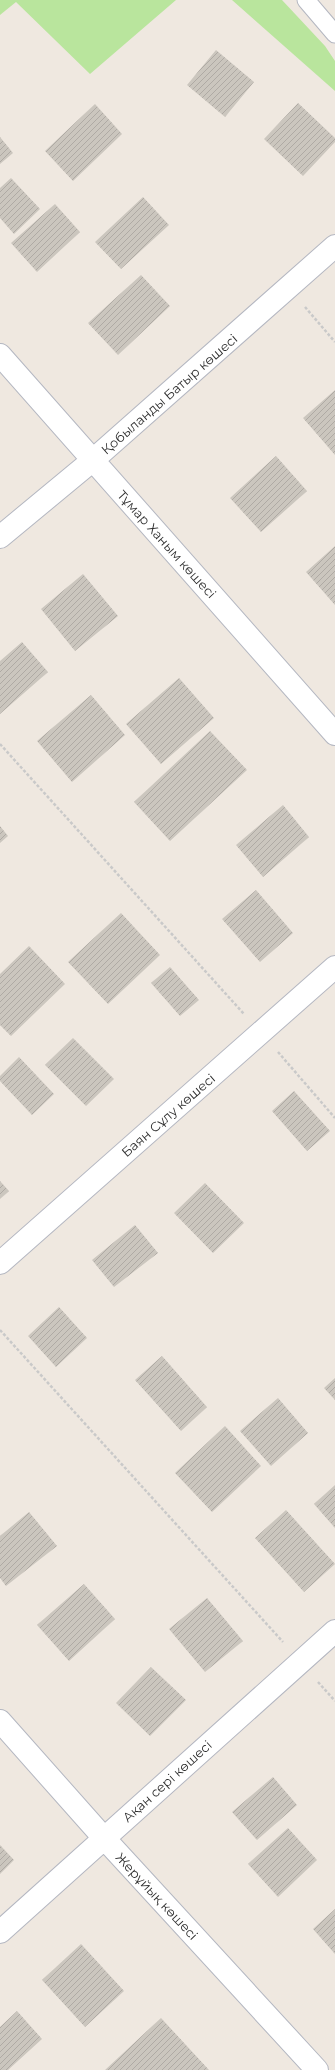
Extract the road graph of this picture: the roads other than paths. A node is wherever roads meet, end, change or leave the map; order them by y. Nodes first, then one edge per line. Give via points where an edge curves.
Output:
1 (306, 0) edge
2 (335, 34) edge
3 (335, 246) edge
4 (0, 355) edge
5 (93, 460) junction
6 (0, 537) edge
7 (335, 734) edge
8 (335, 967) edge
9 (0, 1264) edge
10 (335, 1631) edge
11 (0, 1721) edge
12 (103, 1838) junction
13 (0, 1932) edge
14 (317, 2070) edge

1 - 2 lane
3 - 5 street, Қобыланды Батыр көшесі
4 - 5 street, Тұмар Ханым көшесі
5 - 6 street, Қобыланды Батыр көшесі
5 - 7 street, Тұмар Ханым көшесі
8 - 9 street, Баян Сұлу көшесі
10 - 12 street, Ақан сері көшесі
11 - 12 street, Жерұйық көшесі
12 - 13 street, Ақан сері көшесі
12 - 14 street, Жерұйық көшесі

